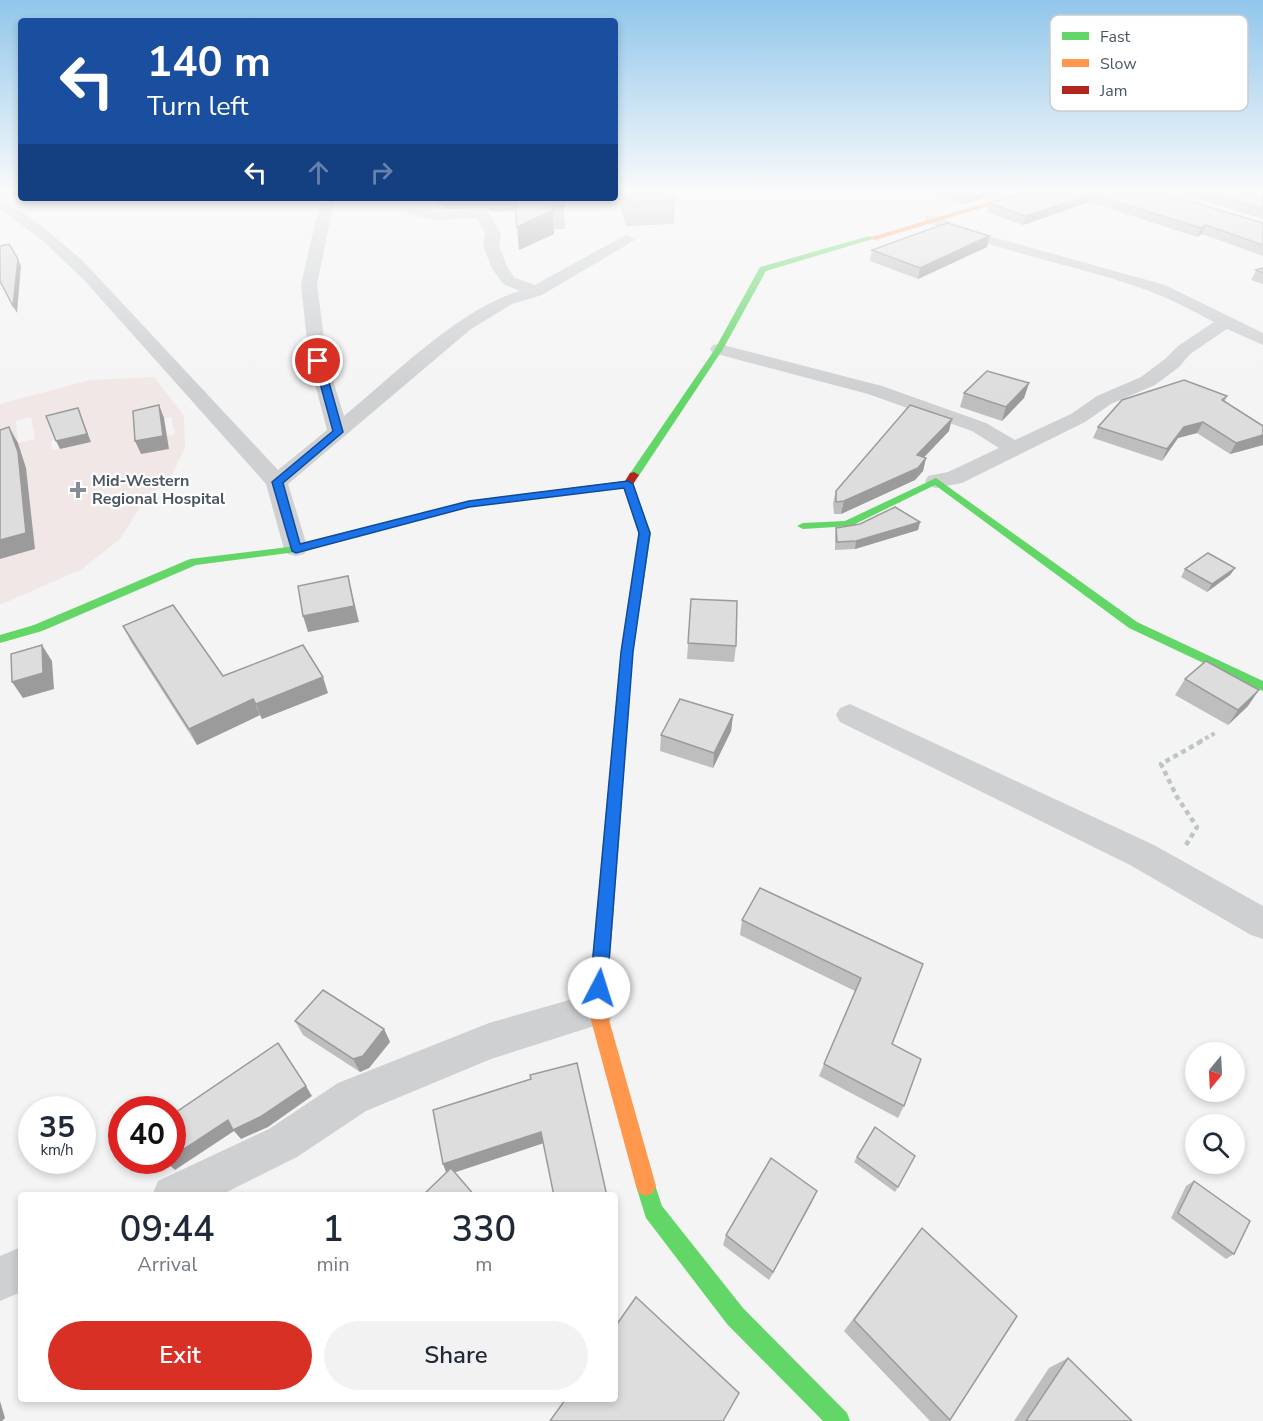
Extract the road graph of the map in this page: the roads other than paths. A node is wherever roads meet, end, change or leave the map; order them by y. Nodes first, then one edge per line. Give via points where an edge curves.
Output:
1 (71, 256) edge
2 (315, 256) edge
3 (495, 256) edge
4 (598, 256) edge
5 (806, 256) edge
6 (1044, 256) edge
7 (536, 291) junction
8 (1225, 322) junction
9 (1263, 340) edge
10 (719, 349) junction
11 (338, 432) junction
12 (1015, 449) junction
13 (936, 481) junction
14 (277, 482) junction
15 (628, 484) junction
16 (803, 526) dead end
17 (296, 549) junction
18 (0, 639) edge
19 (1263, 686) edge
20 (849, 715) dead end
21 (1263, 924) edge
22 (597, 1009) junction
23 (181, 1192) edge
24 (18, 1270) edge
25 (0, 1279) edge
26 (834, 1419) edge

1 - 14 street
2 - 11 street via 309,284 318,361
3 - 7 street via 509,281
4 - 7 street
5 - 10 street via 763,269
6 - 8 street via 1184,298
7 - 11 street via 506,300 465,325
8 - 9 street
8 - 12 street via 1148,381 1104,400 1078,418
10 - 12 street via 875,390 979,426
10 - 15 street
11 - 14 street
12 - 13 street via 954,478
13 - 16 street via 847,524
13 - 19 street via 1133,625
14 - 17 street
15 - 17 street via 469,504
15 - 22 street via 645,533 627,652
17 - 18 street via 194,562 38,628
20 - 21 street via 1131,849
22 - 23 street via 489,1041 352,1097 283,1143
22 - 26 street via 653,1210 735,1316
24 - 25 street

